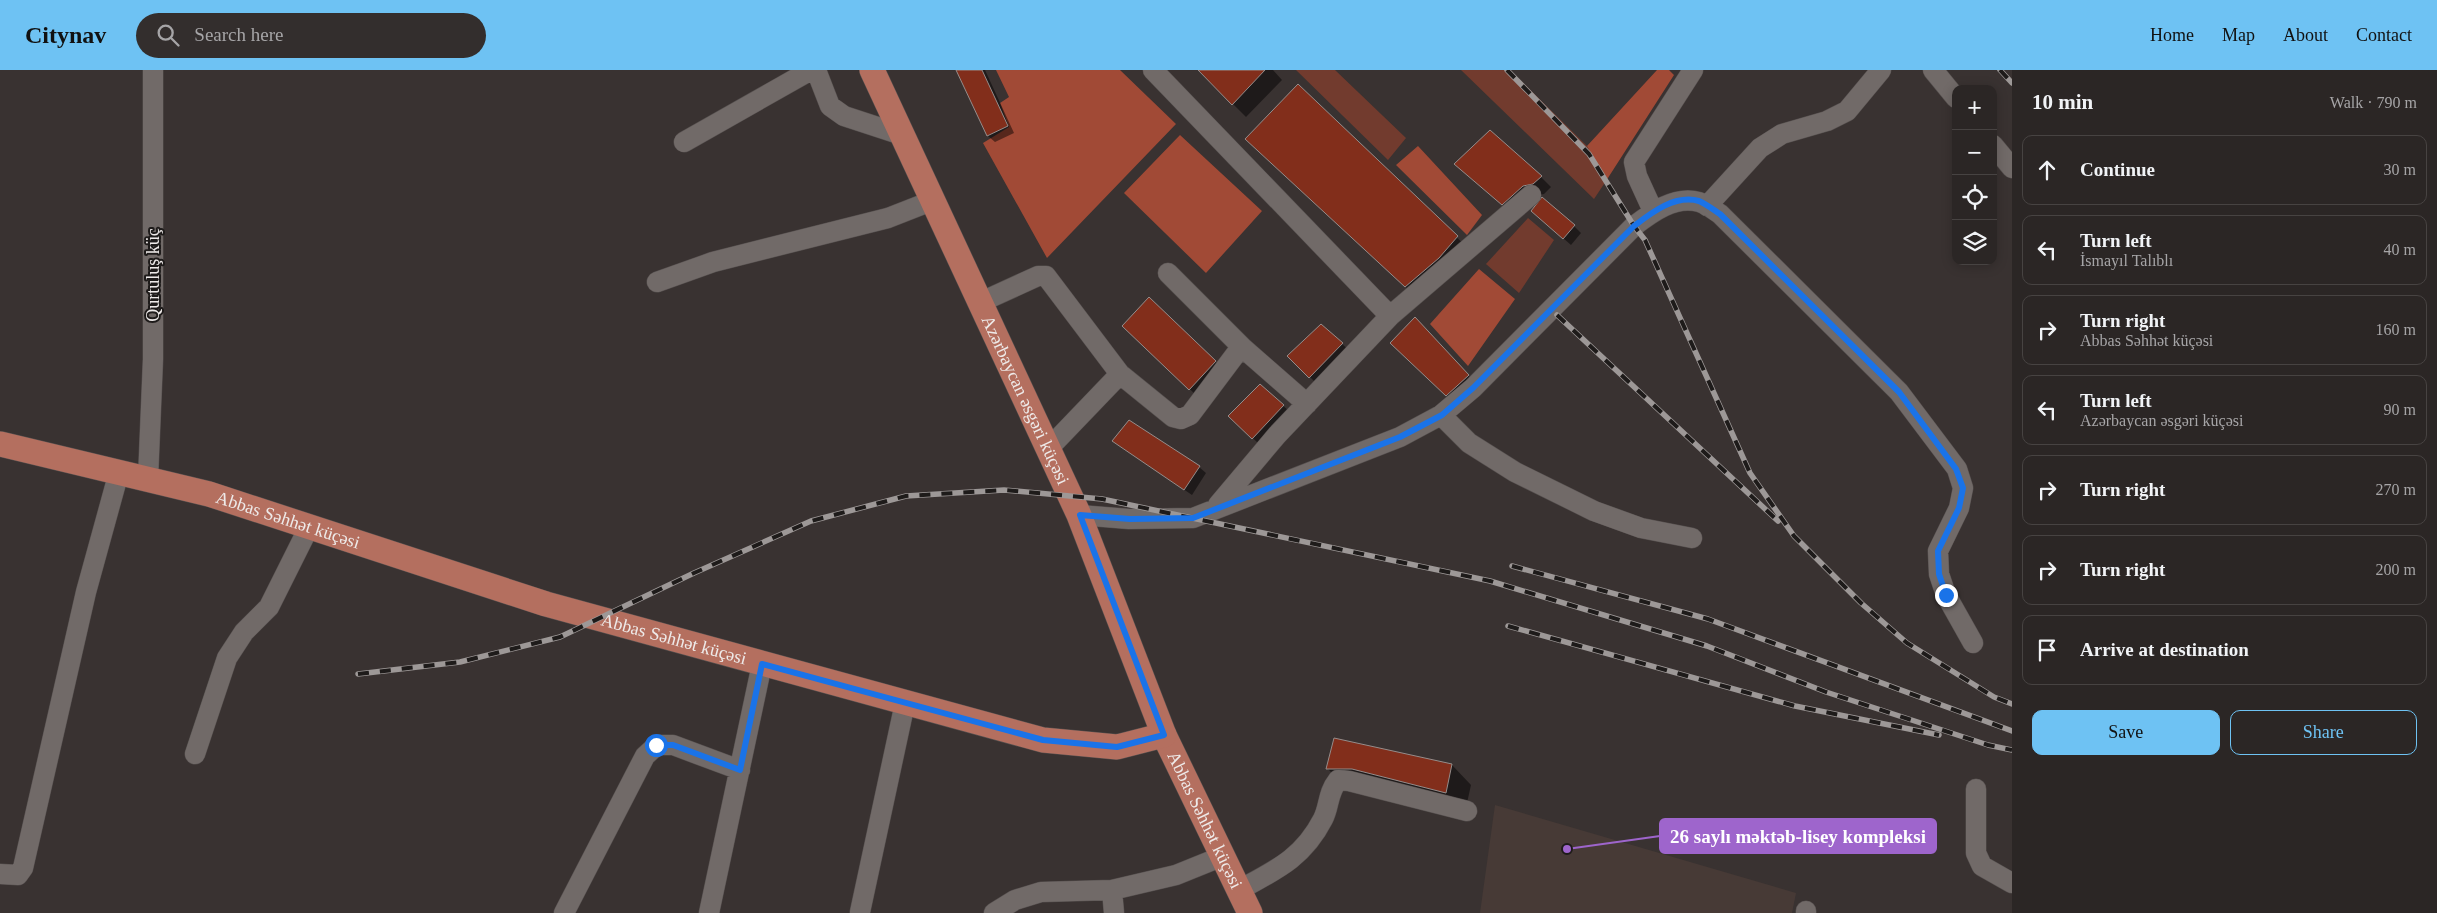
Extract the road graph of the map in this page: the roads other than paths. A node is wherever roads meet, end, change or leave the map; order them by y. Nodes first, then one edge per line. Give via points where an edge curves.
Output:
1 (153, 70) edge
2 (811, 70) edge
3 (816, 70) edge
4 (872, 70) edge
5 (1153, 70) edge
6 (1693, 70) edge
7 (1881, 70) edge
8 (1933, 70) edge
9 (1952, 93) edge
10 (902, 135) junction
11 (684, 142) dead end
12 (1997, 150) edge
13 (2012, 168) edge
14 (1531, 195) dead end
15 (934, 200) junction
16 (1707, 206) junction
17 (1653, 211) junction
18 (1168, 273) dead end
19 (656, 282) dead end
20 (981, 302) junction
21 (1390, 316) junction
22 (1244, 348) junction
23 (1120, 374) junction
24 (1306, 404) junction
25 (1442, 415) junction
26 (1049, 448) junction
27 (1, 450) edge
28 (119, 472) junction
29 (148, 479) junction
30 (1216, 509) junction
31 (1080, 515) junction
32 (309, 527) junction
33 (1692, 538) dead end
34 (1973, 643) dead end
35 (762, 664) junction
36 (905, 703) junction
37 (1164, 735) junction
38 (195, 754) dead end
39 (740, 770) junction
40 (1976, 789) dead end
41 (1467, 811) dead end
42 (1223, 856) junction
43 (0, 874) edge
44 (2012, 883) edge
45 (1112, 890) junction
46 (1239, 890) junction
47 (860, 912) dead end
48 (564, 913) edge
49 (709, 913) edge
50 (994, 913) edge
51 (1114, 913) edge
52 (1250, 913) edge

1 - 29 street, Qurtuluş küç via 153,360
2 - 11 street
3 - 10 street via 830,106 844,116
4 - 10 main road, Azərbaycan əsgəri küçəsi
5 - 21 street
6 - 17 street via 1634,162
7 - 16 street via 1847,110 1827,121 1782,134 1760,148
8 - 9 street
10 - 15 main road, Azərbaycan əsgəri küçəsi
12 - 13 street
14 - 21 street
15 - 19 street via 888,218 713,262
15 - 20 main road, Azərbaycan əsgəri küçəsi
16 - 17 street via 1682,201
16 - 34 street via 1720,214 1899,392 1956,469 1963,488 1959,508 1938,551 1939,574 1946,595
17 - 25 street
18 - 22 street
20 - 23 street via 1038,276 1046,276
20 - 26 main road, Azərbaycan əsgəri küçəsi
21 - 24 street
22 - 23 street via 1235,354 1190,415 1181,419 1173,417
22 - 24 street
23 - 26 street
24 - 30 street
25 - 30 street via 1400,437
25 - 33 street via 1469,443 1524,476 1594,511 1641,528
26 - 31 main road, Azərbaycan əsgəri küçəsi
27 - 28 main road, Abbas Səhhət küçəsi
28 - 29 main road, Abbas Səhhət küçəsi
28 - 43 street via 86,592 23,868 18,875
29 - 32 main road, Abbas Səhhət küçəsi via 209,494
30 - 31 street via 1193,518 1130,519
31 - 37 main road, Azərbaycan əsgəri küçəsi
32 - 35 main road, Abbas Səhhət küçəsi via 546,604
32 - 38 street via 269,607 244,632 227,658
35 - 36 main road, Abbas Səhhət küçəsi
35 - 39 street
36 - 37 main road, Abbas Səhhət küçəsi via 1043,740 1117,747
36 - 47 street
37 - 42 main road, Abbas Səhhət küçəsi
39 - 48 street via 673,745 656,745 645,756
39 - 49 street
40 - 44 street via 1976,853 1982,866
41 - 46 street via 1338,780 1330,790 1325,815 1313,838 1283,866
42 - 45 street via 1176,875
42 - 46 main road, Abbas Səhhət küçəsi
45 - 50 street via 1041,892 1015,900
45 - 51 street
46 - 52 main road, Abbas Səhhət küçəsi

